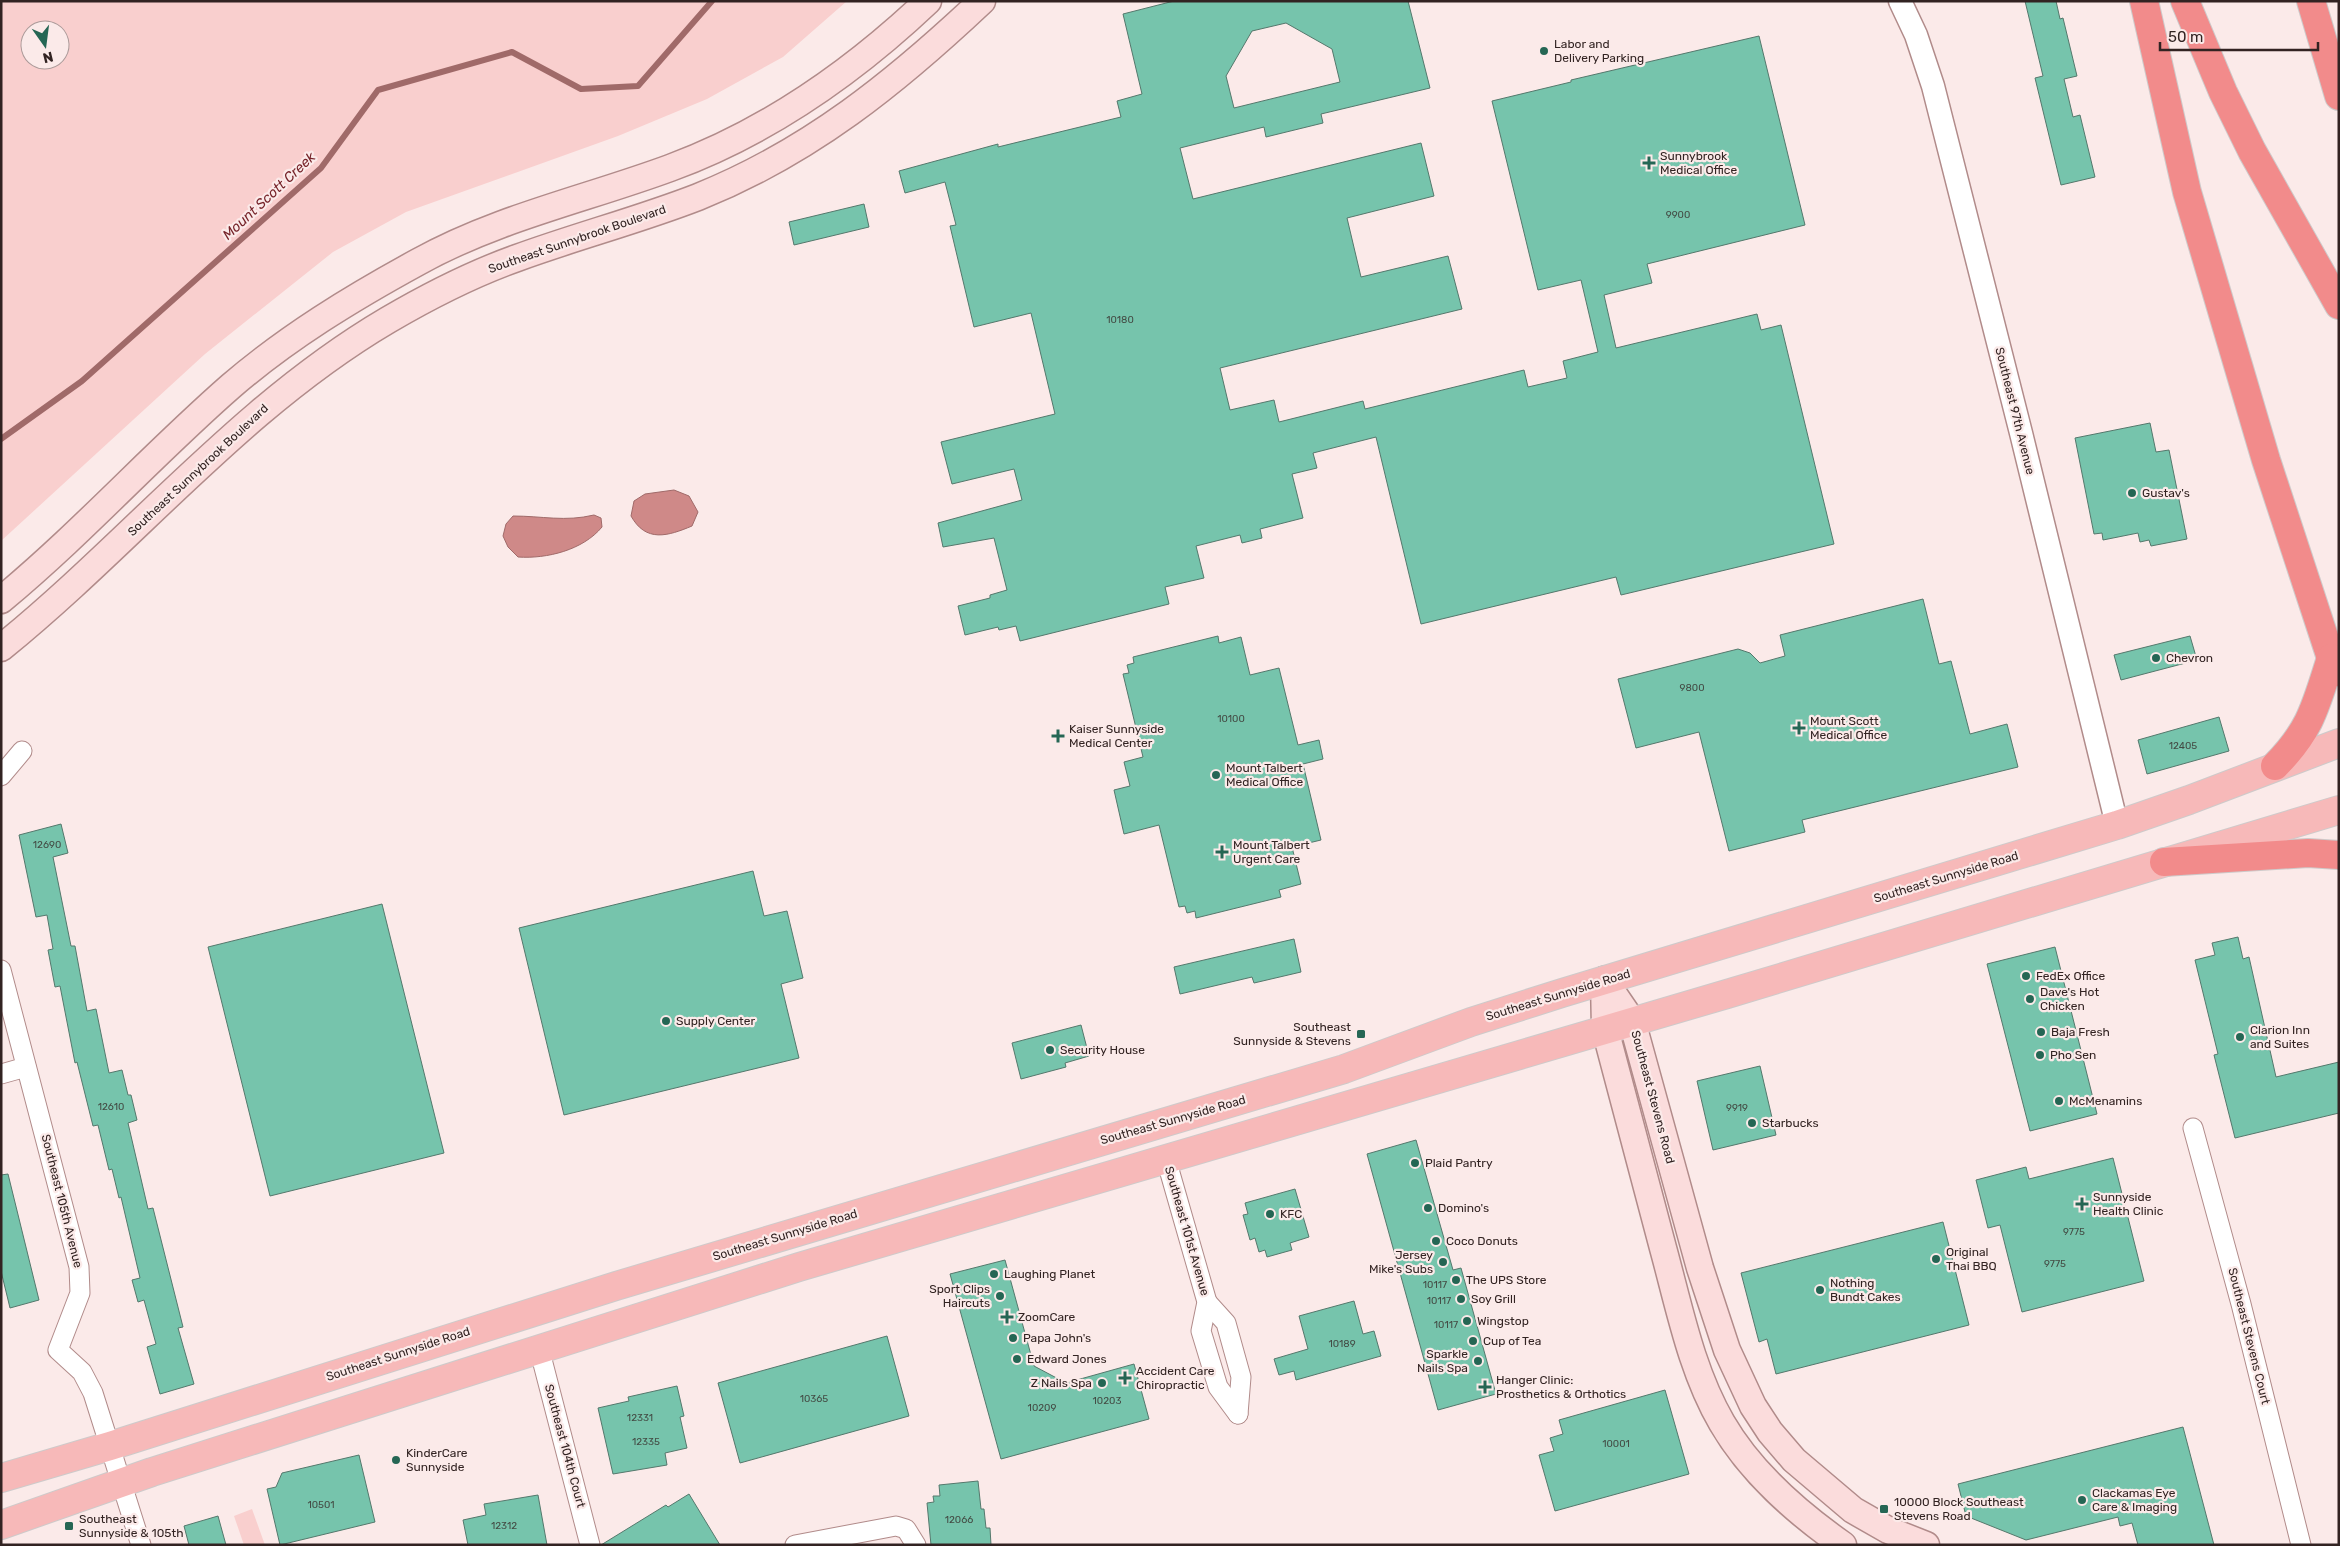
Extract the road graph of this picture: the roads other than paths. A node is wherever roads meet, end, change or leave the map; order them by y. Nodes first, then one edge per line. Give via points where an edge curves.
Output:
1 (928, 1) edge
2 (982, 1) edge
3 (1900, 1) edge
4 (2144, 1) edge
5 (2185, 1) edge
6 (2311, 1) edge
7 (958, 12) edge
8 (2339, 96) edge
9 (2339, 304) edge
10 (1, 600) edge
11 (1, 648) edge
12 (2335, 665) edge
13 (2339, 743) edge
14 (22, 751) dead end
15 (2275, 766) junction
16 (1, 776) edge
17 (2339, 810) edge
18 (2117, 825) junction
19 (2339, 855) edge
20 (2164, 862) junction
21 (1, 970) edge
22 (1604, 980) junction
23 (1632, 1021) junction
24 (1605, 1029) junction
25 (26, 1067) junction
26 (1, 1074) edge
27 (2194, 1128) dead end
28 (1166, 1159) junction
29 (870, 1209) junction
30 (799, 1267) junction
31 (616, 1286) junction
32 (1207, 1302) junction
33 (539, 1348) junction
34 (110, 1446) junction
35 (1, 1478) edge
36 (122, 1483) junction
37 (1, 1526) edge
38 (141, 1545) edge
39 (590, 1545) edge
40 (795, 1545) edge
41 (916, 1545) edge
42 (1843, 1545) edge
43 (1926, 1545) edge
44 (2301, 1545) edge

1 - 10 main road via 871,52 805,100 736,139 688,161 521,217 430,256 344,303 233,385 86,525
2 - 7 main road, Southeast Sunnybrook Boulevard
3 - 18 street, Southeast 97th Avenue via 1916,35 1933,86
4 - 12 highway via 2187,192 2266,460
5 - 9 highway via 2252,151
6 - 8 highway
7 - 11 main road, Southeast Sunnybrook Boulevard via 912,66 828,130 751,173 699,196 513,259 444,289 338,352 248,420 111,552
12 - 15 highway via 2304,733
13 - 15 main road, Southeast Sunnyside Road
14 - 16 street
15 - 18 main road, Southeast Sunnyside Road
17 - 20 main road
18 - 22 main road, Southeast Sunnyside Road
19 - 20 highway via 2308,853
20 - 23 main road
21 - 25 street, Southeast 105th Avenue
22 - 23 main road, Southeast Stevens Road
22 - 24 main road
22 - 29 main road, Southeast Sunnyside Road via 1472,1022 1344,1070
23 - 24 main road
23 - 43 main road, Southeast Stevens Road via 1700,1268 1728,1350 1753,1406 1794,1460 1834,1495 1888,1530
24 - 28 main road
24 - 42 main road via 1682,1318 1710,1400 1737,1447 1768,1482 1808,1519
25 - 26 street
25 - 34 street, Southeast 105th Avenue via 81,1281 77,1306 58,1350 71,1360 88,1382
27 - 44 street, Southeast Stevens Court
28 - 30 main road
28 - 32 street, Southeast 101st Avenue
29 - 30 main road via 854,1232 801,1249
29 - 31 main road, Southeast Sunnyside Road
30 - 33 main road
31 - 33 main road via 597,1312 543,1328 539,1334
31 - 34 main road, Southeast Sunnyside Road
32 - 32 street, Southeast 101st Avenue via 1201,1330 1218,1388 1238,1414 1241,1377 1226,1323
33 - 36 main road
33 - 39 street, Southeast 104th Court
34 - 35 main road, Southeast Sunnyside Road
34 - 36 street
36 - 37 main road
36 - 38 street
40 - 41 street via 896,1526 906,1530

